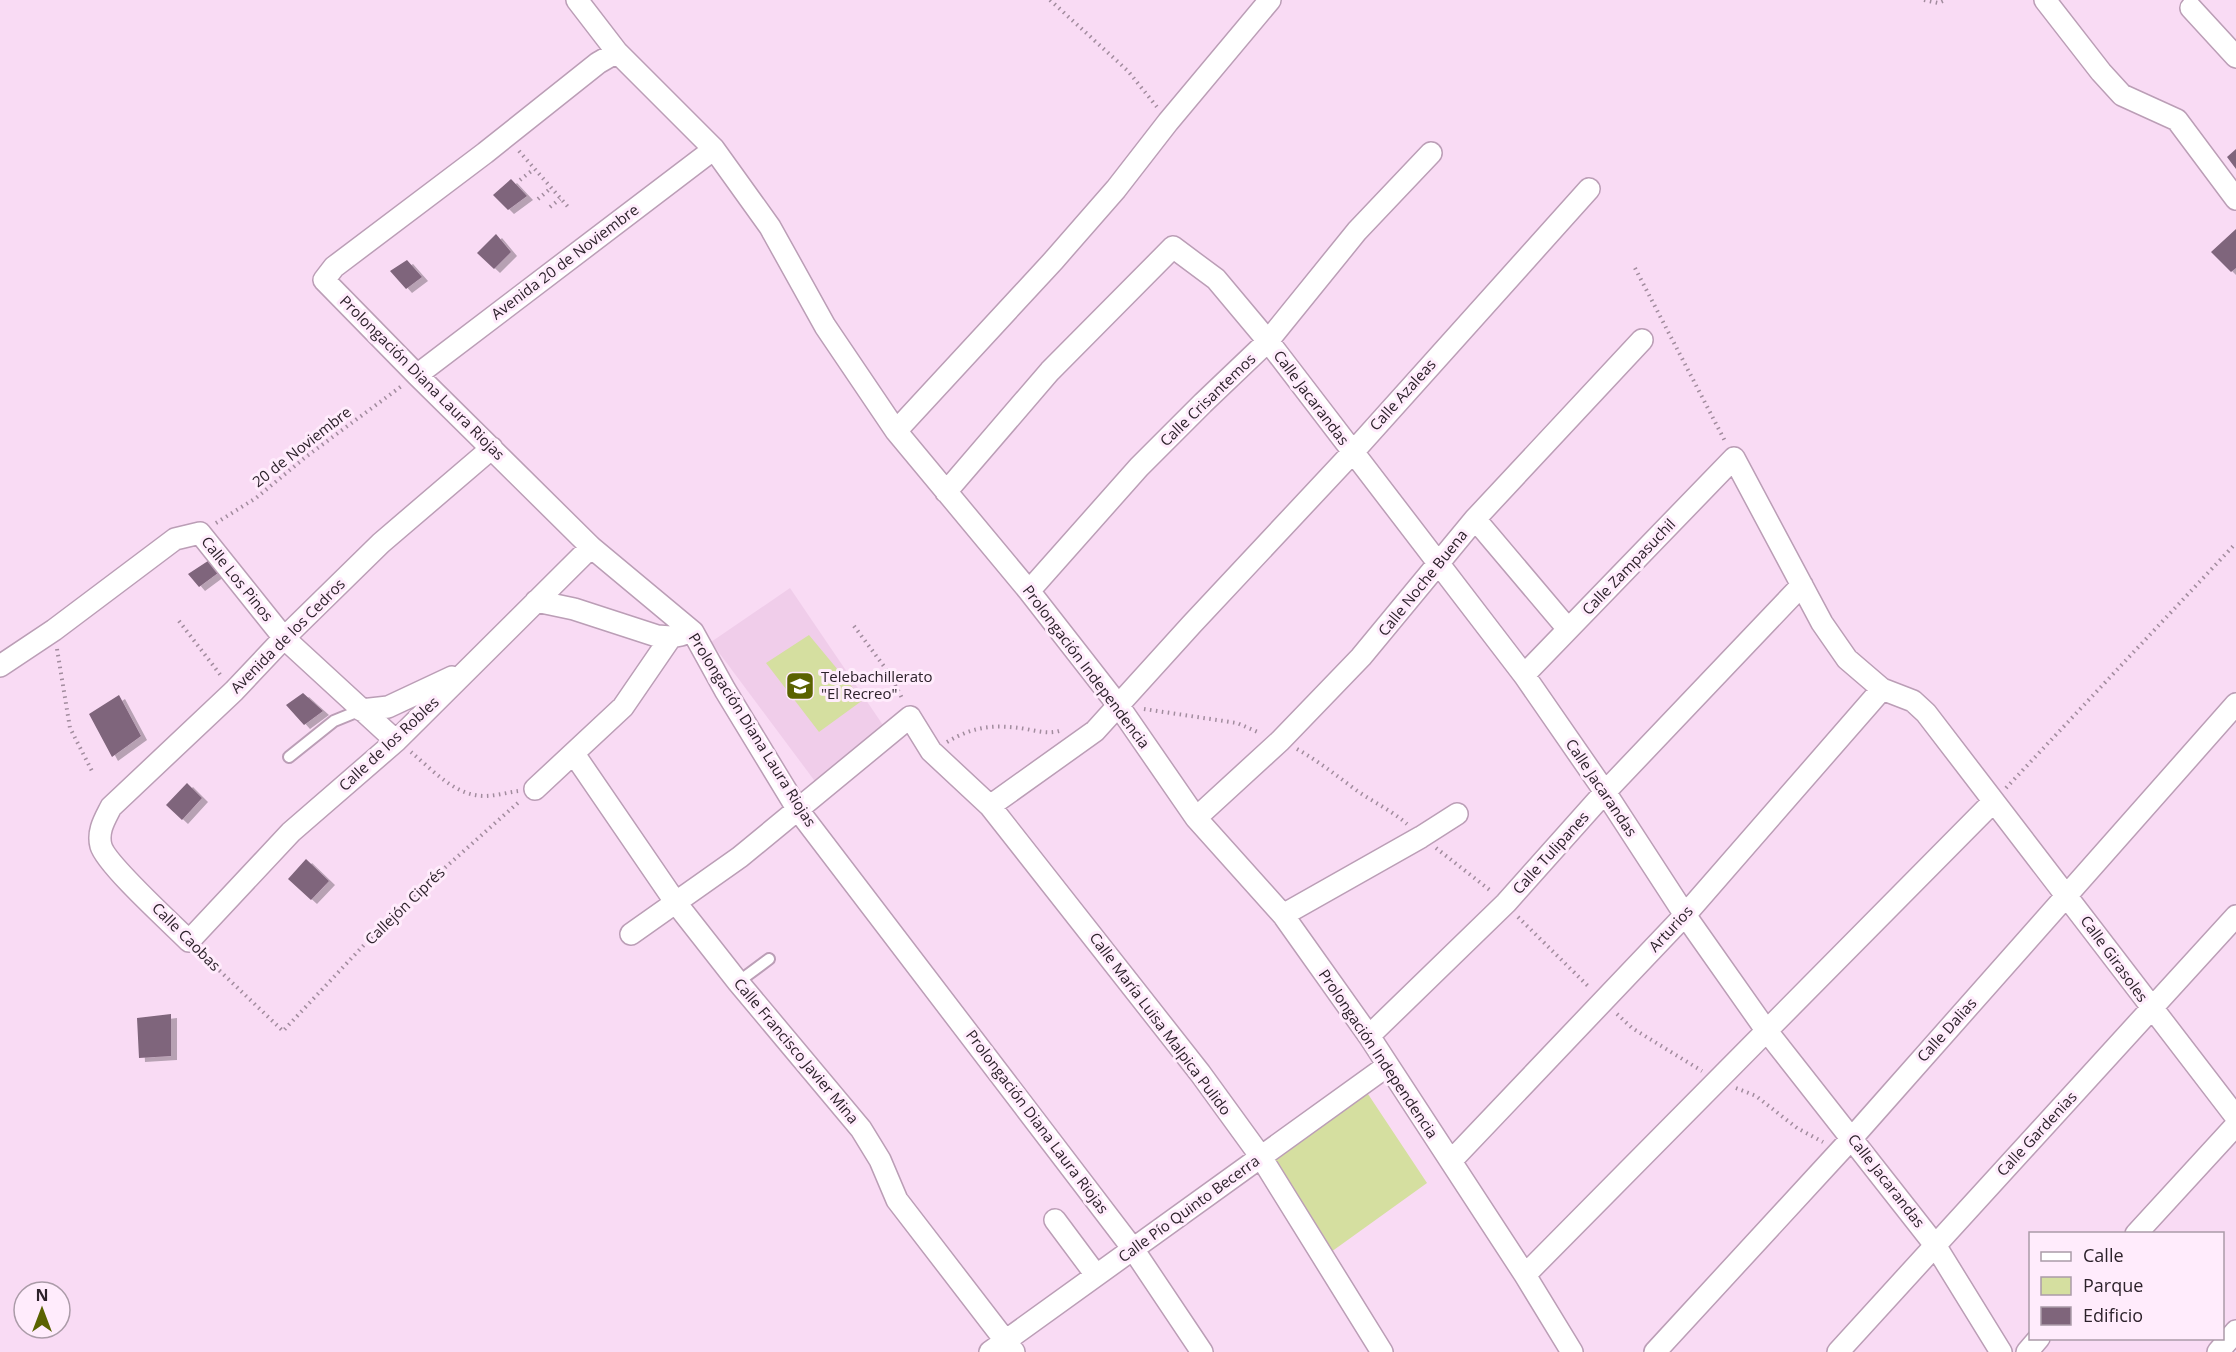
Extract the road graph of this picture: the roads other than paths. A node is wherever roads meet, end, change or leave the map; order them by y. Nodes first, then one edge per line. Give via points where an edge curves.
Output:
1 (577, 0) edge
2 (1270, 0) edge
3 (2045, 0) edge
4 (2191, 8) dead end
5 (617, 52) junction
6 (2236, 57) edge
7 (714, 149) junction
8 (1431, 153) dead end
9 (1589, 189) dead end
10 (2236, 199) edge
11 (1642, 340) dead end
12 (1269, 341) junction
13 (417, 375) junction
14 (896, 431) junction
15 (492, 448) junction
16 (1353, 452) junction
17 (946, 492) junction
18 (1475, 519) junction
19 (591, 547) junction
20 (1439, 564) junction
21 (1802, 585) junction
22 (1029, 591) junction
23 (536, 601) junction
24 (1568, 629) junction
25 (693, 632) junction
26 (671, 637) junction
27 (284, 638) junction
28 (0, 666) edge
29 (466, 670) junction
30 (1524, 675) junction
31 (1882, 689) junction
32 (2236, 704) edge
33 (1118, 705) junction
34 (361, 710) junction
35 (396, 741) junction
36 (574, 754) junction
37 (289, 757) dead end
38 (535, 789) road end
39 (1605, 792) junction
40 (1993, 802) junction
41 (990, 806) junction
42 (798, 810) junction
43 (1457, 814) dead end
44 (1196, 818) junction
45 (100, 836) joint
46 (2067, 895) junction
47 (676, 903) junction
48 (1283, 915) junction
49 (1685, 915) junction
50 (2236, 916) edge
51 (631, 934) dead end
52 (189, 941) joint
53 (769, 959) dead end
54 (738, 982) junction
55 (2151, 1010) junction
56 (1766, 1030) junction
57 (1369, 1036) junction
58 (1388, 1066) junction
59 (2236, 1117) edge
60 (2236, 1125) edge
61 (1852, 1138) junction
62 (1261, 1157) junction
63 (1451, 1161) junction
64 (1055, 1220) dead end
65 (2137, 1232) edge
66 (1935, 1245) junction
67 (1133, 1249) junction
68 (1096, 1275) junction
69 (1526, 1275) junction
70 (2236, 1331) edge
71 (2037, 1340) edge
72 (1003, 1348) edge
73 (1202, 1352) edge
74 (1382, 1352) edge
75 (1572, 1352) edge
76 (1655, 1352) edge
77 (1838, 1352) edge
78 (2001, 1352) edge
79 (2027, 1352) edge
80 (2218, 1352) edge

1 - 5 street, Prolongación Independencia
2 - 14 street via 1116,189
3 - 10 street via 2122,95 2177,120
4 - 6 street
5 - 7 street, Prolongación Independencia
5 - 13 street, Prolongación Diana Laura Riojas via 334,267 324,280
7 - 13 street, Avenida 20 de Noviembre
7 - 14 street, Prolongación Independencia via 770,227 825,326
8 - 12 street, Calle Crisantemos via 1357,231
9 - 16 street, Calle Azaleas
11 - 18 street, Calle Noche Buena
12 - 16 street, Calle Jacarandas
12 - 17 street, Calle Jacarandas via 1216,279 1173,247 1050,371
12 - 22 street, Calle Crisantemos via 1139,467
13 - 15 street, Prolongación Diana Laura Riojas
14 - 17 street, Prolongación Independencia
15 - 19 street, Prolongación Diana Laura Riojas
15 - 27 street, Avenida de los Cedros via 381,543
16 - 20 street, Calle Jacarandas
16 - 33 street, Calle Azaleas
17 - 22 street, Prolongación Independencia
18 - 20 street, Calle Noche Buena
18 - 24 street
19 - 23 street, Calle de los Robles
19 - 25 street, Prolongación Diana Laura Riojas
20 - 30 street, Calle Jacarandas
20 - 44 street, Calle Noche Buena via 1361,657 1280,741
21 - 24 street, Calle Zampasuchil via 1734,458
21 - 31 street via 1847,658
21 - 39 street, Calle Tulipanes
22 - 33 street, Prolongación Independencia
23 - 26 street
23 - 29 street, Calle de los Robles
24 - 30 street, Calle Zampasuchil
25 - 26 street
25 - 42 street, Prolongación Diana Laura Riojas
26 - 36 street via 623,707
27 - 28 street, Calle Los Pinos via 200,533 175,539
27 - 34 street, Calle Los Pinos
27 - 45 street, Avenida de los Cedros via 111,807
29 - 34 street via 401,702
29 - 35 street, Calle de los Robles
30 - 39 street, Calle Jacarandas
31 - 40 street, Calle Girasoles via 1913,701 1926,713
31 - 49 street, Arturios
32 - 46 street, Calle Dalias
33 - 41 street, Calle Azaleas via 1095,731
33 - 44 street, Prolongación Independencia
34 - 35 street, Calle Los Pinos
34 - 37 lane via 334,721
35 - 52 street, Calle de los Robles via 291,832
36 - 38 street
36 - 47 street, Calle Francisco Javier Mina
39 - 49 street, Calle Jacarandas
39 - 57 street, Calle Tulipanes via 1506,903
40 - 46 street, Calle Girasoles
40 - 56 street
41 - 42 street, Calle María Luisa Malpica Pulido via 931,751 910,717
41 - 62 street, Calle María Luisa Malpica Pulido via 1130,982
42 - 47 street
42 - 67 street, Prolongación Diana Laura Riojas
43 - 48 street
44 - 48 street, Prolongación Independencia
45 - 52 street, Calle Caobas via 102,848 113,864
46 - 55 street, Calle Girasoles
46 - 61 street, Calle Dalias
47 - 51 street
47 - 54 street, Calle Francisco Javier Mina
48 - 57 street, Prolongación Independencia
49 - 56 street, Calle Jacarandas
49 - 63 street, Arturios
50 - 55 street, Calle Gardenias
53 - 54 lane
54 - 72 street, Calle Francisco Javier Mina via 861,1129 897,1200
55 - 59 street, Calle Girasoles
55 - 66 street, Calle Gardenias
56 - 61 street, Calle Jacarandas
56 - 69 street
57 - 58 street, Prolongación Independencia
58 - 62 street, Calle Pío Quinto Becerra
58 - 63 street, Prolongación Independencia
60 - 65 street
61 - 66 street, Calle Jacarandas
61 - 76 street, Calle Dalias
62 - 67 street, Calle Pío Quinto Becerra
62 - 74 street, Calle María Luisa Malpica Pulido
63 - 69 street, Prolongación Independencia
64 - 68 street
66 - 77 street, Calle Gardenias
66 - 78 street, Calle Jacarandas
67 - 68 street, Calle Pío Quinto Becerra
67 - 73 street, Prolongación Diana Laura Riojas
68 - 72 street, Calle Pío Quinto Becerra
69 - 75 street, Prolongación Independencia
70 - 80 street
71 - 79 street

